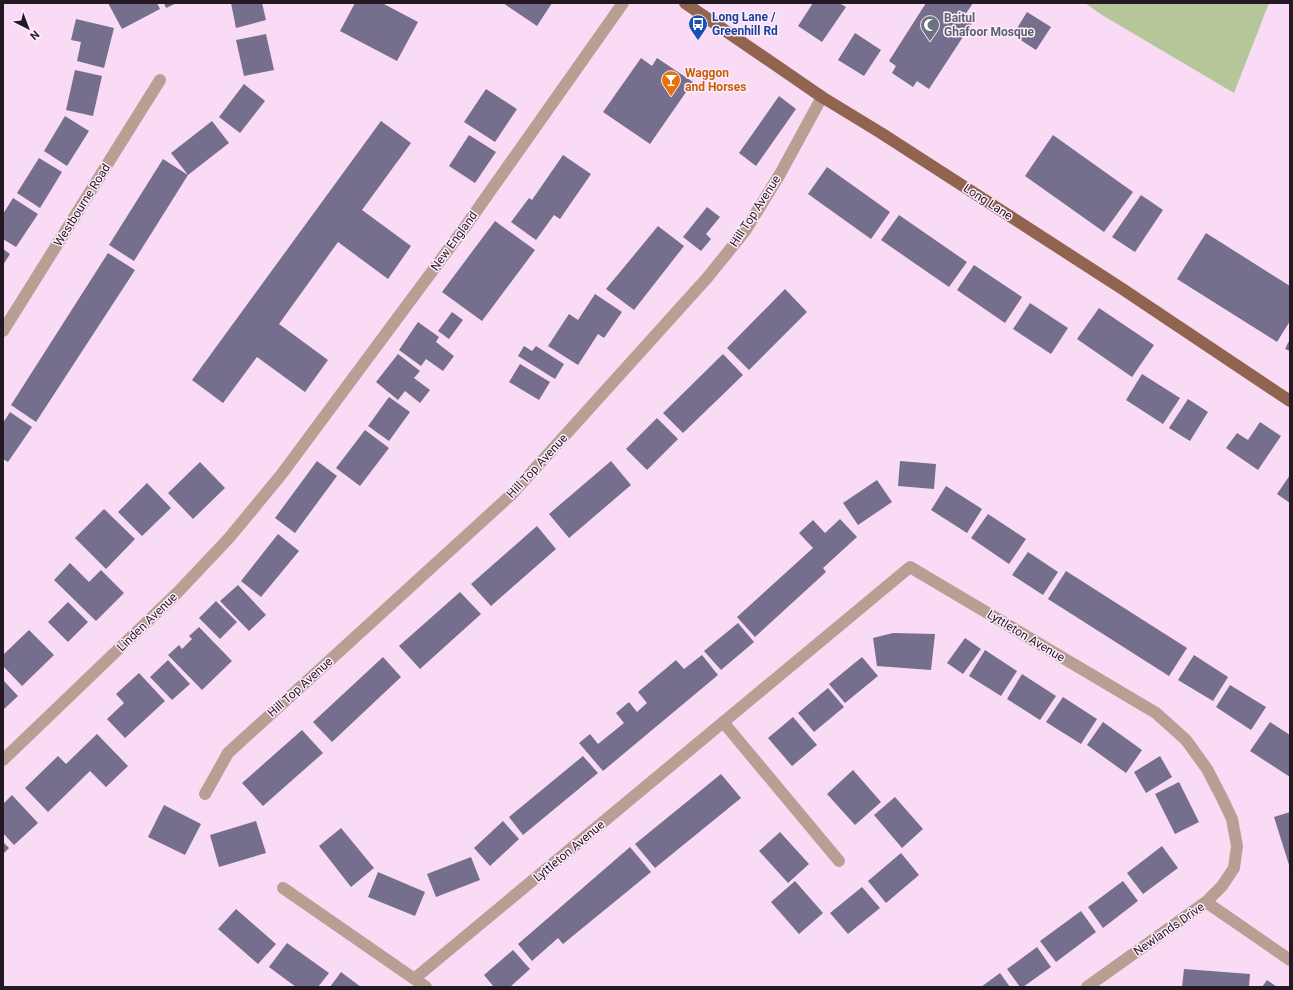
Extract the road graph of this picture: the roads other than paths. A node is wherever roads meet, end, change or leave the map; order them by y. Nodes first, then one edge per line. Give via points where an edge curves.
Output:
1 (623, 3) edge
2 (685, 3) edge
3 (160, 80) dead end
4 (822, 97) junction
5 (3, 331) edge
6 (1290, 401) edge
7 (281, 475) joint
8 (723, 722) junction
9 (3, 760) edge
10 (205, 794) dead end
11 (839, 861) dead end
12 (283, 888) dead end
13 (1206, 902) junction
14 (1290, 960) edge
15 (414, 979) junction
16 (426, 987) edge
17 (1087, 987) edge

1 - 7 street, New England via 465,227
2 - 4 main road, Long Lane
3 - 5 street, Westbourne Road
4 - 6 main road, Long Lane via 1121,288
4 - 10 street, Hill Top Avenue via 745,232 707,278 512,494 228,753
7 - 9 street, Linden Avenue via 229,538 178,592
8 - 11 street
8 - 13 street, Lyttleton Avenue via 910,567 1156,714 1186,740 1207,769 1222,798 1232,819 1237,846 1234,868 1222,886
8 - 15 street, Lyttleton Avenue
12 - 15 street
13 - 14 street, Newlands Drive
13 - 17 street, Newlands Drive
15 - 16 street

